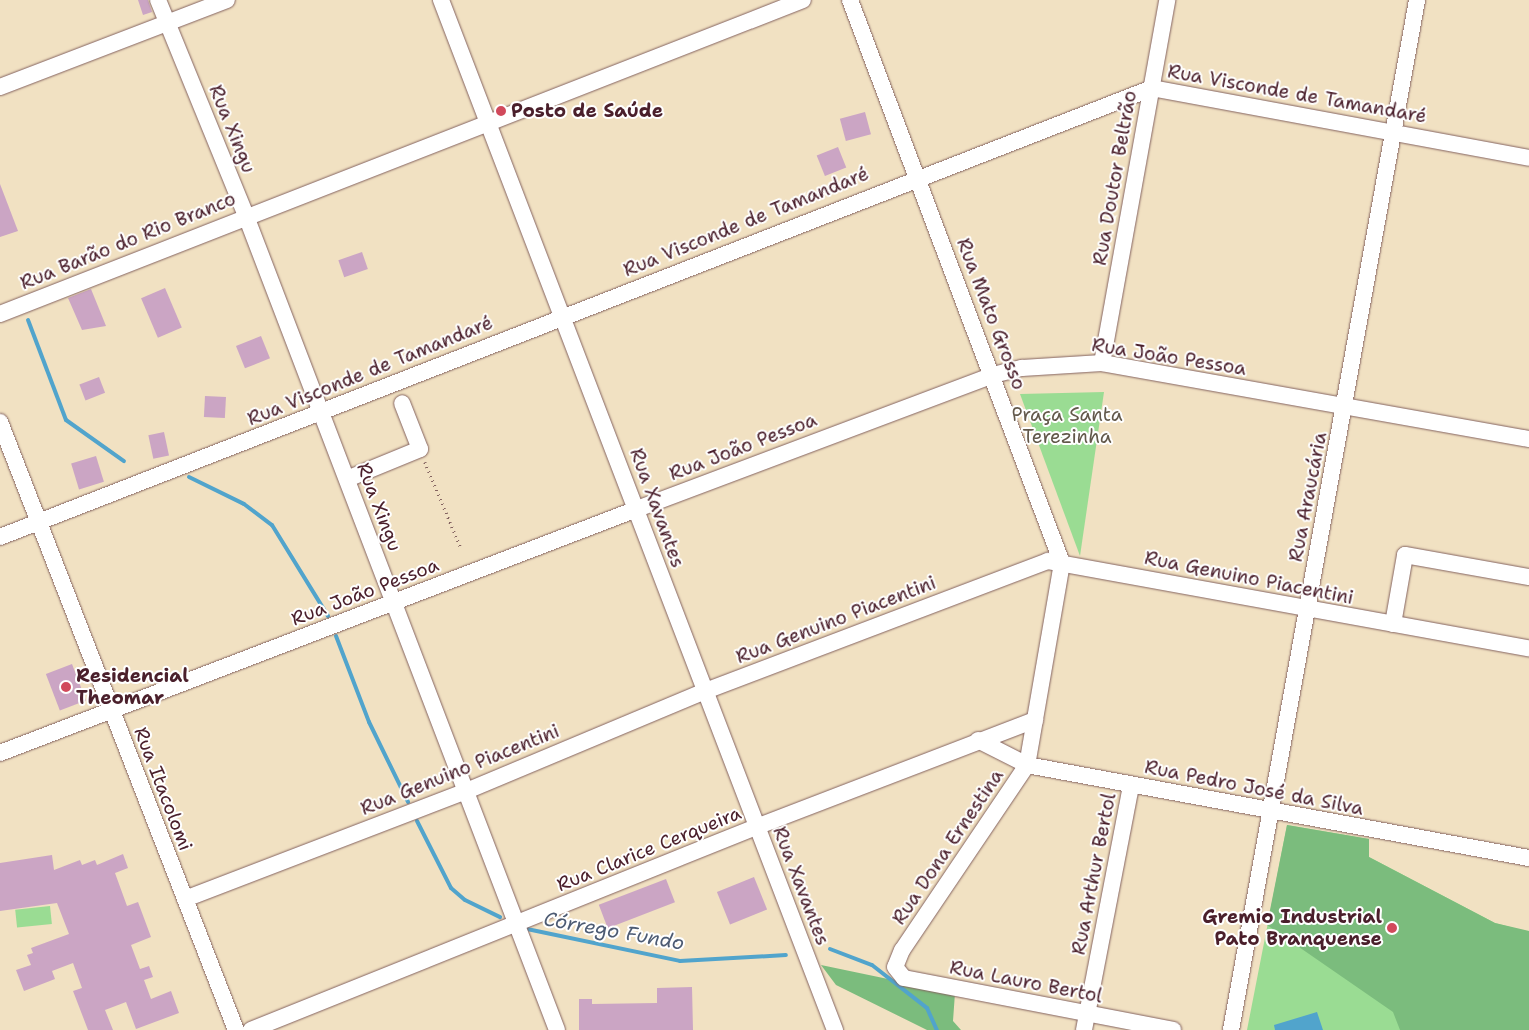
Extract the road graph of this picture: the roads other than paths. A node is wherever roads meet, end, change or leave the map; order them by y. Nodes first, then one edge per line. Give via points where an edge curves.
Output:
1 (158, 0) edge
2 (227, 0) edge
3 (441, 0) edge
4 (803, 0) edge
5 (850, 0) edge
6 (1167, 0) edge
7 (1417, 0) edge
8 (167, 24) junction
9 (0, 87) edge
10 (1152, 88) junction
11 (488, 121) junction
12 (1394, 132) junction
13 (1529, 158) edge
14 (918, 176) junction
15 (246, 216) junction
16 (0, 314) edge
17 (564, 316) junction
18 (1102, 363) junction
19 (993, 375) junction
20 (402, 403) dead end
21 (1345, 406) junction
22 (322, 412) junction
23 (0, 422) edge
24 (1529, 439) edge
25 (347, 479) junction
26 (637, 509) junction
27 (39, 522) junction
28 (0, 537) edge
29 (1062, 563) junction
30 (1529, 577) edge
31 (394, 603) junction
32 (1307, 610) junction
33 (1393, 624) junction
34 (1529, 648) edge
35 (703, 692) junction
36 (110, 709) junction
37 (1036, 720) junction
38 (978, 740) junction
39 (0, 753) edge
40 (1027, 765) junction
41 (1132, 785) junction
42 (464, 792) junction
43 (1271, 814) junction
44 (756, 827) junction
45 (1529, 858) edge
46 (185, 900) junction
47 (515, 926) junction
48 (902, 950) joint
49 (1088, 1014) junction
50 (236, 1030) edge
51 (251, 1030) edge
52 (557, 1030) edge
53 (835, 1030) edge
54 (1084, 1030) edge
55 (1173, 1030) edge
56 (1232, 1030) edge

1 - 8 street, Rua Xingu
2 - 8 street
3 - 11 street, Rua Xavantes
4 - 11 street, Rua Barão do Rio Branco
5 - 14 street, Rua Mato Grosso
6 - 10 street, Rua Doutor Beltrão
7 - 12 street, Rua Araucária
8 - 9 street
8 - 15 street, Rua Xingu
10 - 12 street, Rua Visconde de Tamandaré
10 - 14 street, Rua Visconde de Tamandaré
10 - 18 street, Rua Doutor Beltrão
11 - 15 street, Rua Barão do Rio Branco
11 - 17 street, Rua Xavantes
12 - 13 street, Rua Visconde de Tamandaré
12 - 21 street, Rua Araucária
14 - 17 street, Rua Visconde de Tamandaré
14 - 19 street, Rua Mato Grosso
15 - 16 street, Rua Barão do Rio Branco
15 - 22 street, Rua Xingu
17 - 22 street, Rua Visconde de Tamandaré
17 - 26 street, Rua Xavantes
18 - 19 street, Rua João Pessoa via 1063,363
18 - 21 street, Rua João Pessoa
19 - 26 street, Rua João Pessoa
19 - 29 street, Rua Mato Grosso
20 - 25 street via 420,449
21 - 24 street, Rua João Pessoa
21 - 32 street, Rua Araucária
22 - 25 street, Rua Xingu
22 - 27 street, Rua Visconde de Tamandaré
23 - 27 street, Rua Itacolomi
25 - 31 street, Rua Xingu
26 - 31 street, Rua João Pessoa
26 - 35 street, Rua Xavantes
27 - 28 street, Rua Visconde de Tamandaré
27 - 36 street, Rua Itacolomi
29 - 32 street, Rua Genuino Piacentini
29 - 35 street, Rua Genuino Piacentini via 1048,561
29 - 37 street, Rua Mato Grosso
30 - 33 street via 1405,555
31 - 36 street, Rua João Pessoa
31 - 42 street, Rua Xingu
32 - 33 street, Rua Genuino Piacentini
32 - 43 street, Rua Araucária
33 - 34 street, Rua Genuino Piacentini
35 - 42 street, Rua Genuino Piacentini
35 - 44 street, Rua Xavantes
36 - 39 street, Rua João Pessoa
36 - 46 street, Rua Itacolomi
37 - 38 street, Rua Clarice Cerqueira
37 - 40 street, Rua Mato Grosso
38 - 40 street, Rua Pedro José da Silva
38 - 44 street, Rua Clarice Cerqueira
40 - 41 street, Rua Pedro José da Silva
40 - 48 street, Rua Dona Ernestina
41 - 43 street, Rua Pedro José da Silva
41 - 49 street, Rua Arthur Bertol
42 - 46 street, Rua Genuino Piacentini
42 - 47 street, Rua Xingu
43 - 45 street, Rua Pedro José da Silva
43 - 56 street, Rua Araucária
44 - 47 street, Rua Clarice Cerqueira
44 - 53 street, Rua Xavantes
46 - 50 street, Rua Itacolomi
47 - 51 street, Rua Clarice Cerqueira
47 - 52 street, Rua Xingu
48 - 49 street, Rua Lauro Bertol via 895,967 904,978
49 - 54 street, Rua Arthur Bertol
49 - 55 street, Rua Lauro Bertol

